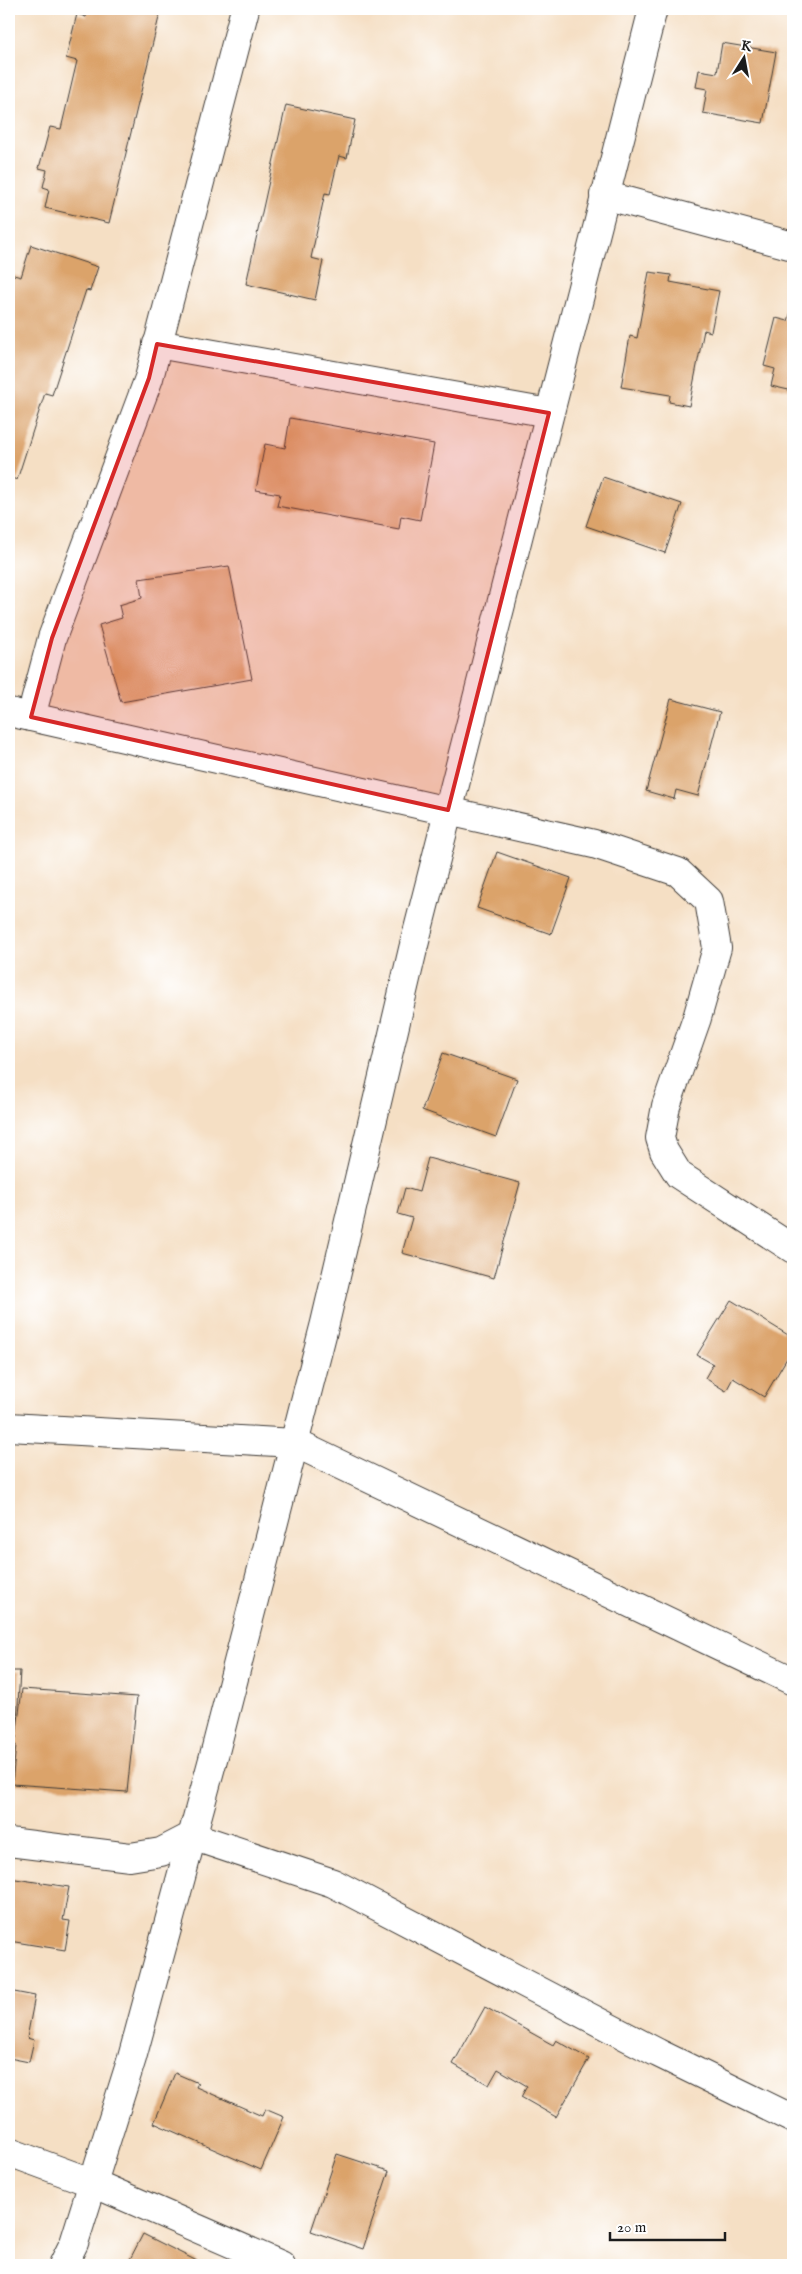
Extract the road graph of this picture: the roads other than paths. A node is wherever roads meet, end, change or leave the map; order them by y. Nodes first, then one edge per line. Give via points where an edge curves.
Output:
1 (245, 9) edge
2 (653, 9) edge
3 (604, 195) junction
4 (793, 246) edge
5 (157, 344) junction
6 (549, 413) junction
7 (20, 715) edge
8 (448, 810) junction
9 (793, 1249) edge
10 (9, 1427) edge
11 (295, 1443) junction
12 (793, 1681) edge
13 (192, 1836) junction
14 (9, 1842) edge
15 (793, 2118) edge
16 (9, 2152) edge
17 (93, 2183) junction
18 (63, 2265) edge
19 (281, 2265) edge

1 - 5 street
2 - 3 street
3 - 4 street
3 - 6 street
5 - 6 street
5 - 7 street via 149,378
6 - 8 street
7 - 8 street
8 - 9 street via 594,844 678,872 709,900 717,948 666,1106 660,1138 679,1175
8 - 11 street
10 - 11 street
11 - 12 street
11 - 13 street
13 - 14 street via 161,1852 130,1857
13 - 15 street via 333,1883 658,2053
13 - 17 street via 132,2058
16 - 17 street
17 - 18 street via 74,2243
17 - 19 street

